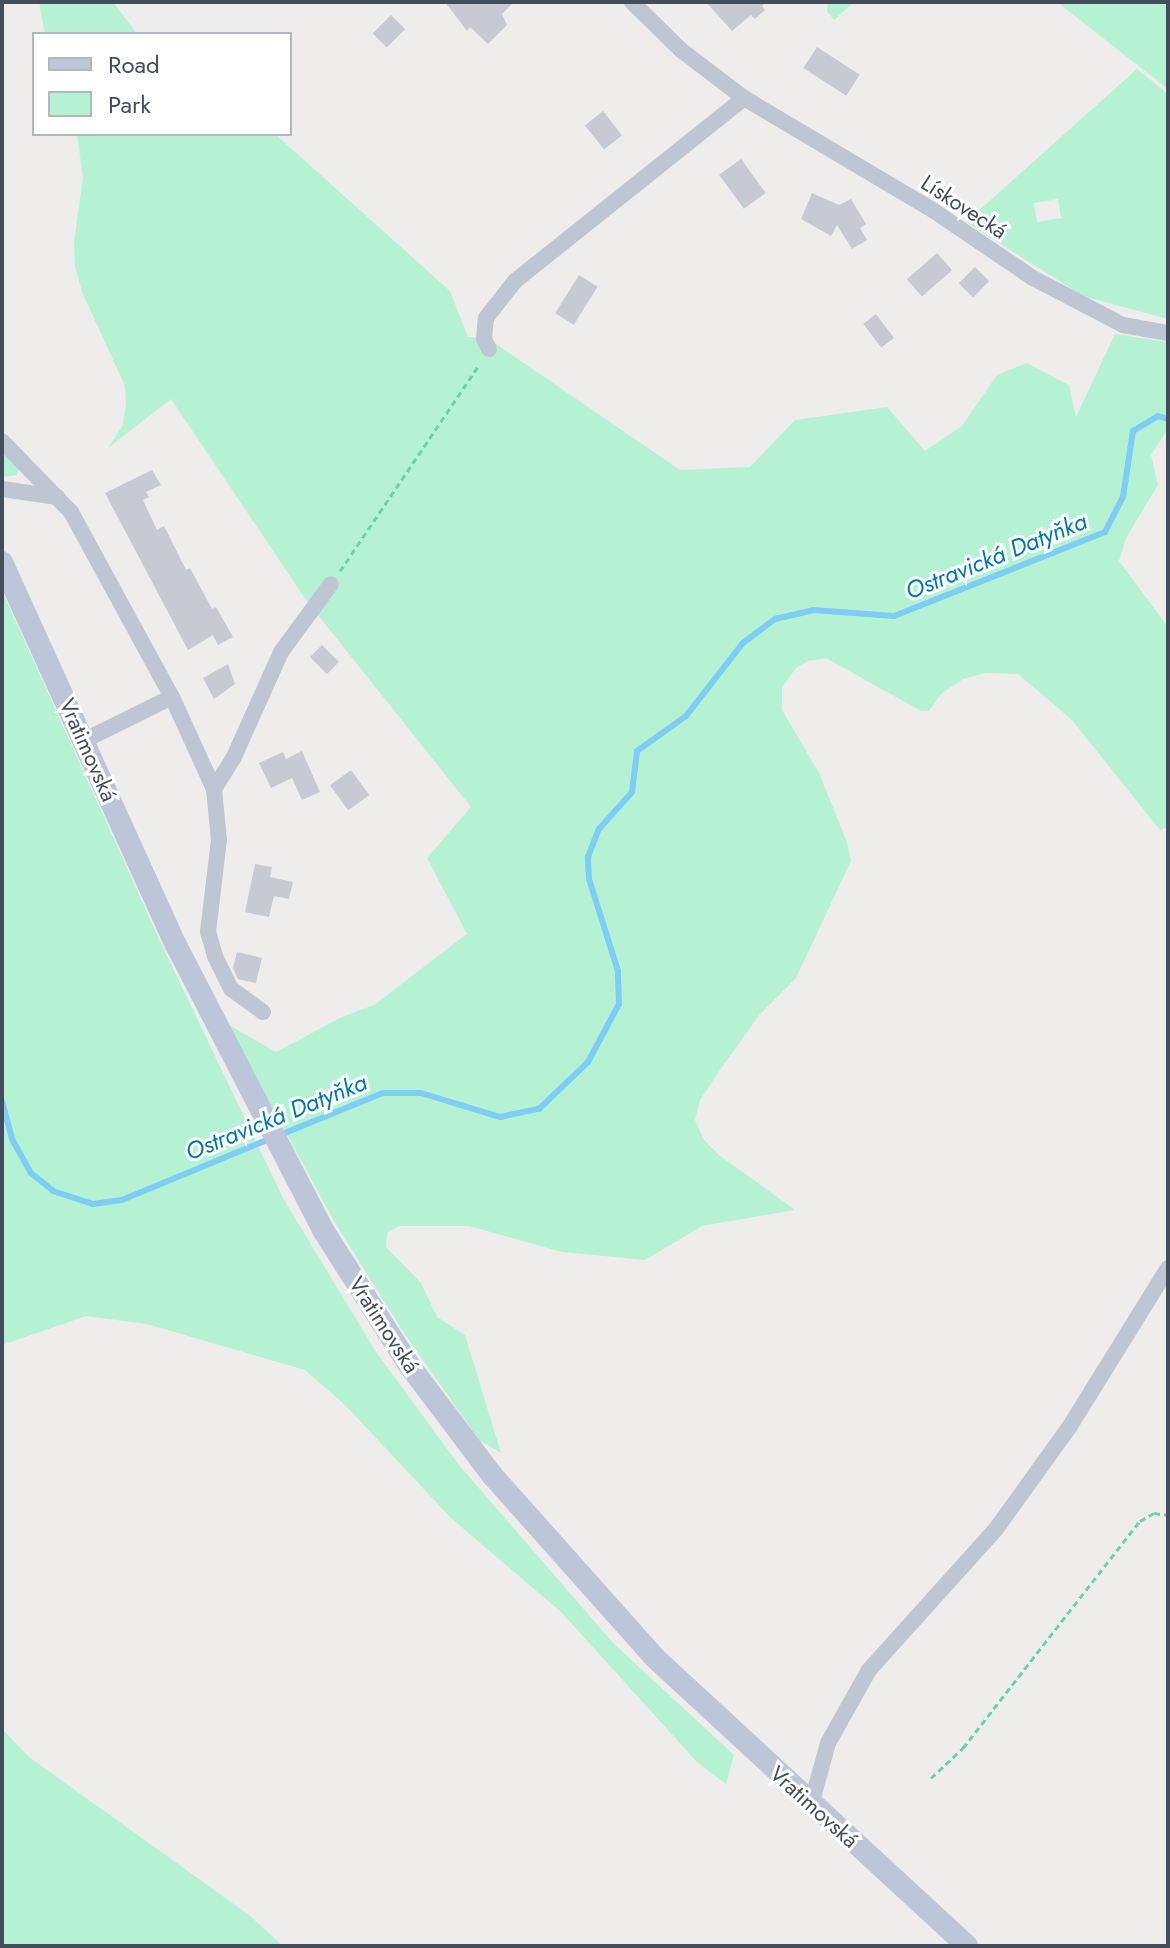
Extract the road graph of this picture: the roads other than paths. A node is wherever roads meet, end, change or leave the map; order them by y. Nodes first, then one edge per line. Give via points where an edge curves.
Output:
1 (632, 2) edge
2 (744, 98) junction
3 (1168, 333) edge
4 (489, 349) road end
5 (2, 441) edge
6 (2, 489) edge
7 (57, 497) junction
8 (2, 562) edge
9 (331, 584) road end
10 (172, 697) junction
11 (85, 740) junction
12 (214, 789) junction
13 (263, 1012) dead end
14 (1168, 1268) edge
15 (811, 1805) junction
16 (967, 1946) edge

1 - 2 street, Lískovecká via 681,50
2 - 3 street, Lískovecká via 934,211 1033,278 1123,325
2 - 4 street via 515,281 486,318 484,339
5 - 7 street
6 - 7 street
7 - 10 street via 71,512
8 - 11 main road, Vratimovská
9 - 12 street via 281,652
10 - 11 street
10 - 12 street
11 - 15 main road, Vratimovská via 176,945 323,1230 409,1365 492,1475 587,1585 665,1668
12 - 13 street via 219,840 208,932 231,989
14 - 15 street via 1070,1426 996,1529 869,1670 828,1743
15 - 16 main road, Vratimovská

